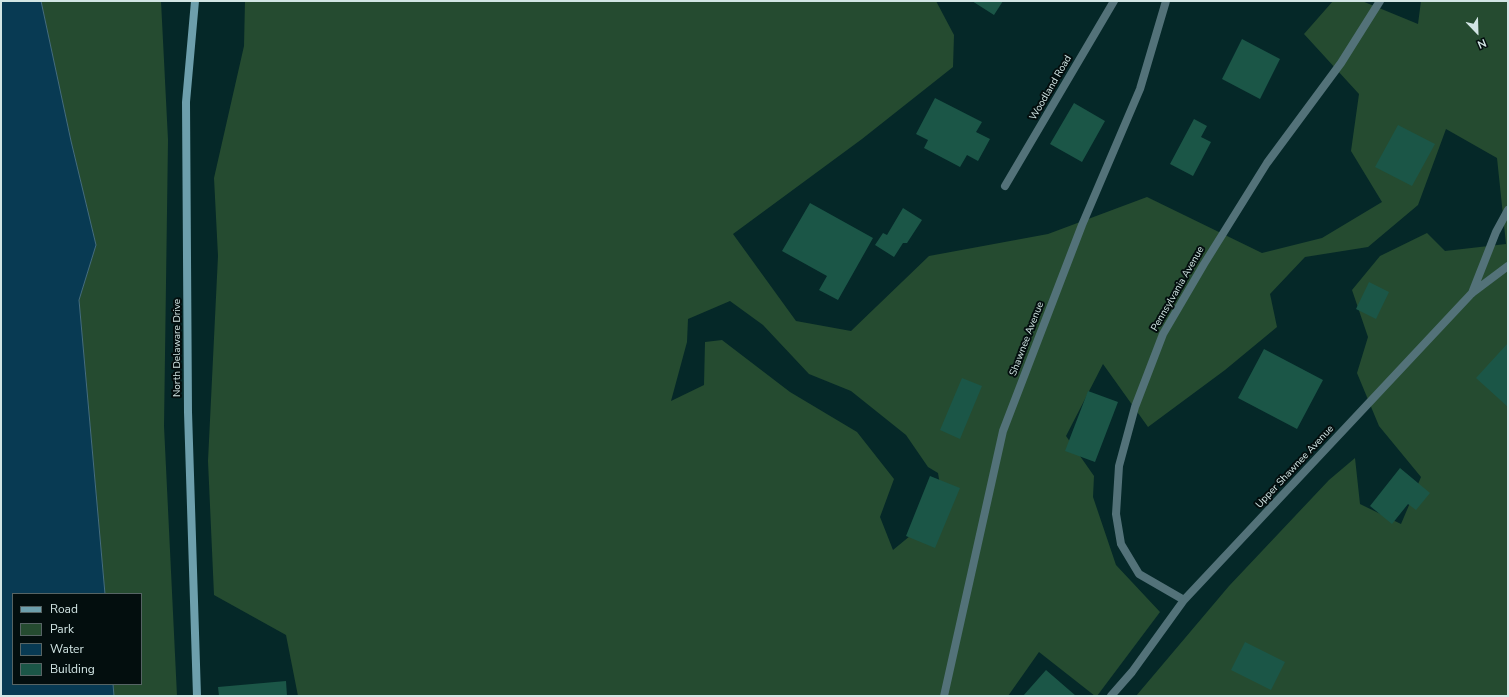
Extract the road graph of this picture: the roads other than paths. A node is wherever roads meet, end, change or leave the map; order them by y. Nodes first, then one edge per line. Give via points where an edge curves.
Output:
1 (195, 1) edge
2 (1114, 1) edge
3 (1166, 1) edge
4 (1380, 1) edge
5 (1004, 186) dead end
6 (1508, 210) edge
7 (1508, 266) edge
8 (1472, 293) junction
9 (1184, 600) junction
10 (197, 696) edge
11 (944, 696) edge
12 (1111, 696) edge

1 - 10 main road, North Delaware Drive via 186,110 188,412
2 - 5 street, Woodland Road
3 - 11 street, Shawnee Avenue via 1140,90 1082,225 1003,431
4 - 9 street, Pennsylvania Avenue via 1341,63 1267,163 1204,264 1163,334 1135,407 1118,466 1116,514 1121,544 1139,574
6 - 8 street via 1496,232
7 - 8 street, Upper Shawnee Avenue
8 - 9 street, Upper Shawnee Avenue
9 - 12 street, Upper Shawnee Avenue via 1132,672

